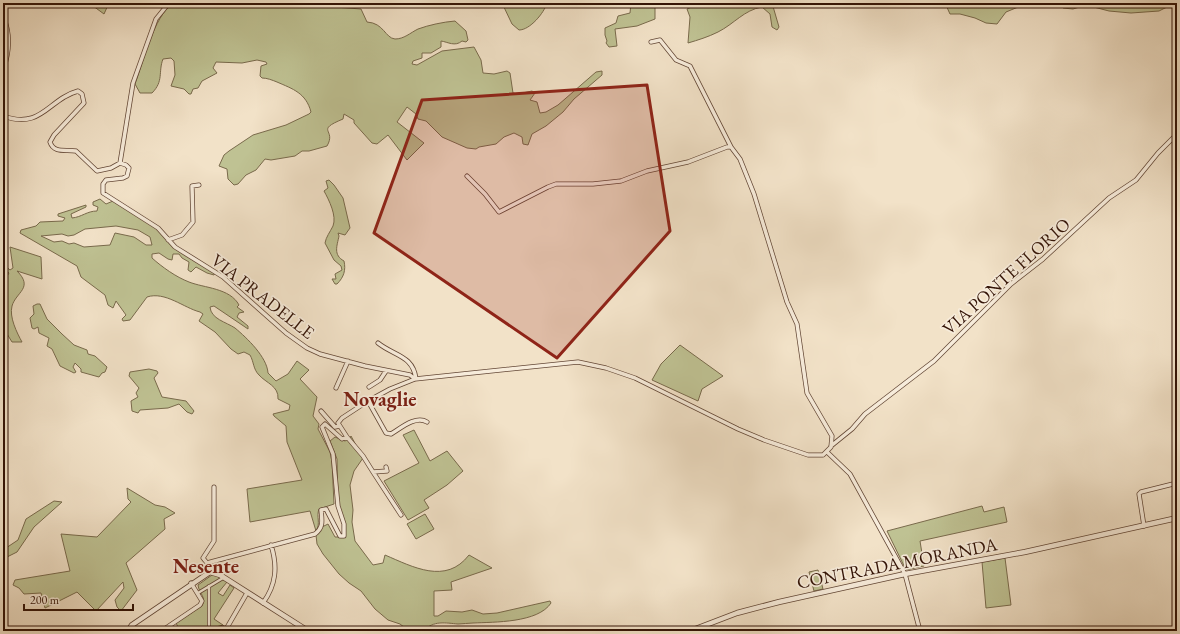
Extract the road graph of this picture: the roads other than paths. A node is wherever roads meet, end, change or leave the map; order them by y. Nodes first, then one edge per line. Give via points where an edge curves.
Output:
1 (169, 3) edge
2 (3, 16) edge
3 (650, 42) dead end
4 (3, 70) edge
5 (3, 116) edge
6 (1177, 134) edge
7 (731, 147) junction
8 (120, 163) junction
9 (467, 176) dead end
10 (199, 185) dead end
11 (168, 240) junction
12 (378, 343) dead end
13 (348, 361) junction
14 (386, 371) junction
15 (416, 379) junction
16 (369, 387) dead end
17 (336, 388) dead end
18 (368, 402) junction
19 (321, 411) dead end
20 (427, 422) dead end
21 (339, 426) junction
22 (346, 436) junction
23 (830, 447) junction
24 (827, 452) junction
25 (386, 467) dead end
26 (373, 472) junction
27 (1177, 483) edge
28 (214, 487) dead end
29 (401, 515) dead end
30 (1177, 518) edge
31 (1144, 526) junction
32 (271, 545) junction
33 (207, 563) junction
34 (210, 572) junction
35 (905, 574) junction
36 (223, 578) junction
37 (191, 583) junction
38 (209, 586) junction
39 (198, 593) junction
40 (247, 593) junction
41 (263, 603) junction
42 (224, 629) edge
43 (163, 630) edge
44 (128, 631) edge
45 (209, 631) edge
46 (308, 631) edge
47 (690, 631) edge
48 (920, 631) edge

1 - 8 street via 158,16 133,83
2 - 4 street via 8,27 9,48
3 - 7 street via 660,39 676,60 690,66
5 - 8 street via 12,119 31,118 49,110 71,93 78,91 82,94 84,103 54,135 50,142 52,147 56,150 76,151 97,171 112,168
6 - 23 street, VIA PONTE FLORIO via 1136,180 1110,198 1043,259 1011,284 934,361 865,414
7 - 9 street via 621,181 556,184 499,212
7 - 23 street via 742,165 758,205 799,333 806,388 832,436
8 - 11 street, VIA PRADELLE via 129,168 129,173 123,178 106,180 103,184 103,193 158,228
10 - 11 street via 192,186 194,222 182,235
11 - 13 street, VIA PRADELLE via 223,277 295,340 320,354
12 - 15 street via 407,359 415,369
13 - 14 street, VIA PRADELLE
13 - 17 street
14 - 15 street, VIA PRADELLE via 410,375
14 - 16 street via 380,380
15 - 18 street via 390,389
15 - 24 street via 565,362 592,364 635,378 770,442 808,455 818,456
18 - 20 street via 386,433 391,434 417,419
18 - 21 street via 342,418
19 - 21 street via 334,427
21 - 22 street
22 - 26 street
22 - 32 street via 342,439 325,424 322,427 333,454 344,536 340,536 336,531 326,509 323,509 321,529 315,534
23 - 24 street, VIA PONTE FLORIO
24 - 35 street via 850,474
25 - 26 street via 387,471
26 - 29 street
27 - 31 street via 1139,494
28 - 33 street via 214,541 203,558
30 - 31 street, CONTRADA MORANDA
31 - 35 street, CONTRADA MORANDA via 1025,552
32 - 33 street
32 - 41 street via 276,578
33 - 34 street
34 - 36 street
34 - 37 street
35 - 47 street, CONTRADA MORANDA via 737,613
35 - 48 street
36 - 38 street
36 - 40 street
37 - 39 street
37 - 44 street via 132,624
38 - 39 street
38 - 45 street
39 - 43 street via 202,601 200,605
40 - 41 street
40 - 42 street
41 - 46 street
42 - 45 street

